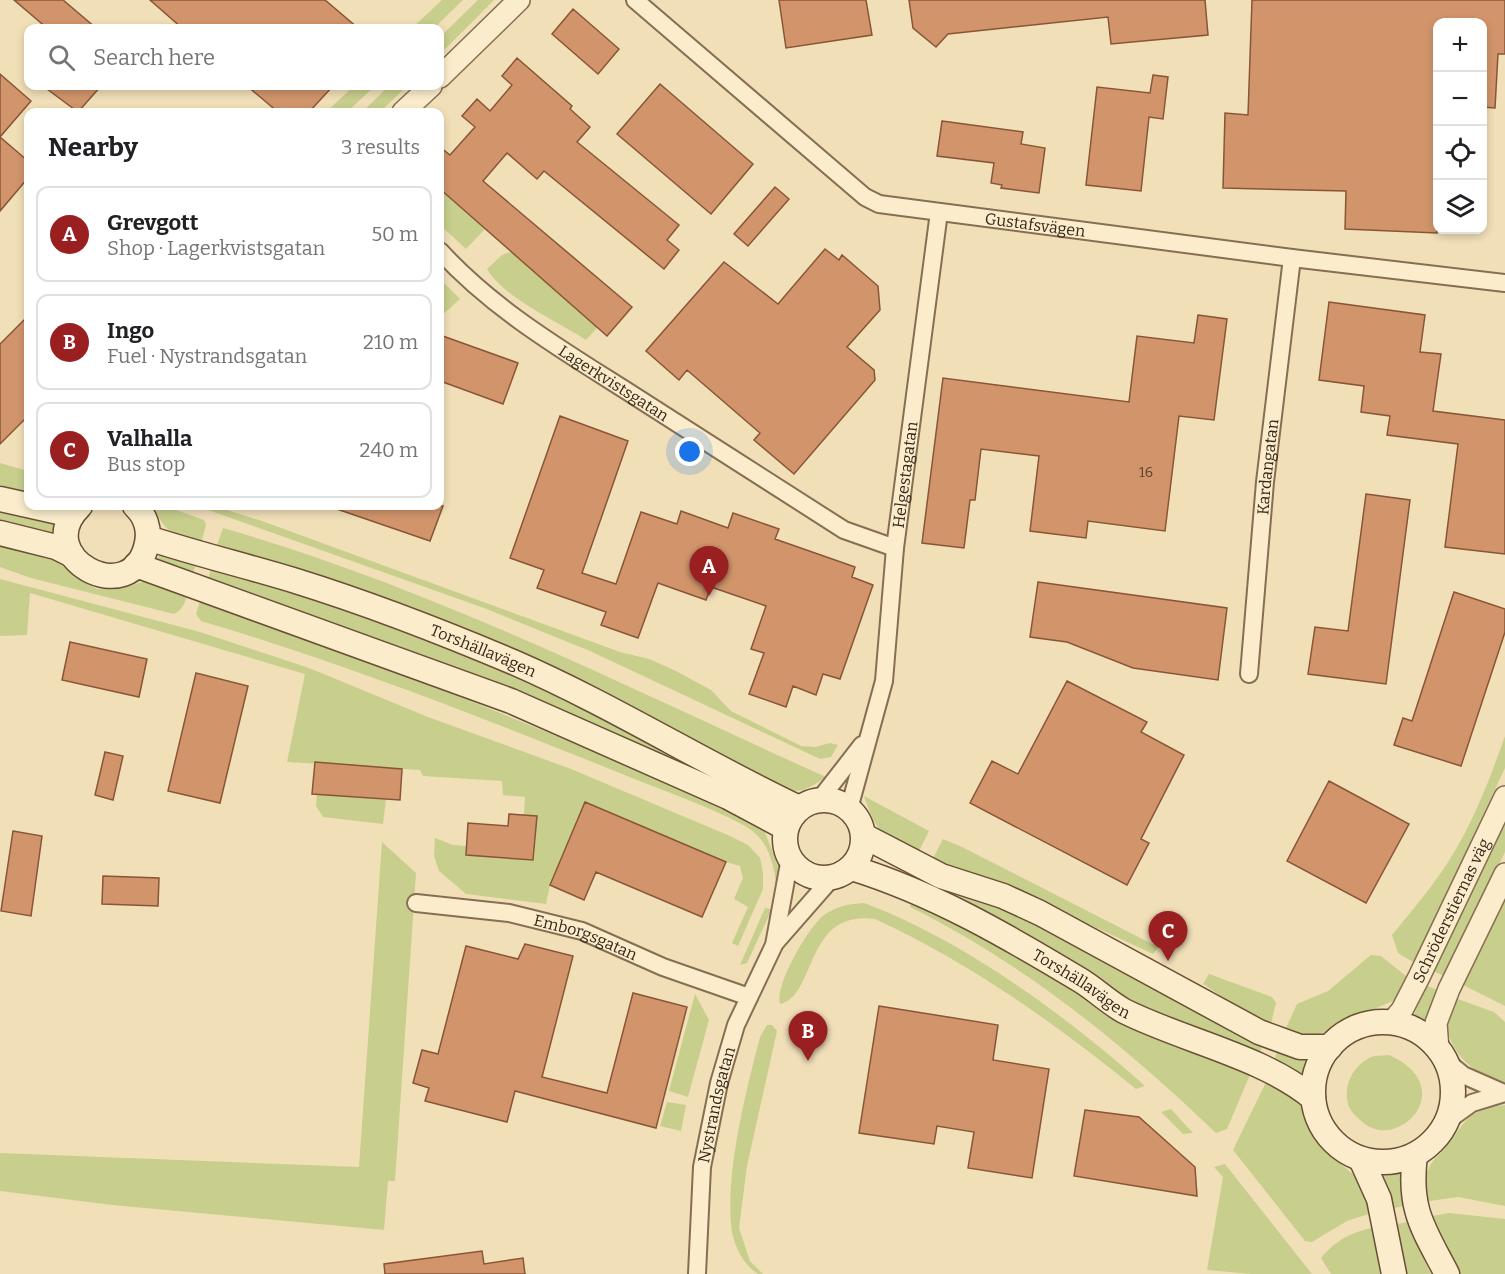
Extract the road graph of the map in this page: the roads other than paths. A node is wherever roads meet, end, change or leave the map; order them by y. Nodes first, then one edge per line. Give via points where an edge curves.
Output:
1 (519, 0) edge
2 (635, 0) edge
3 (444, 73) edge
4 (427, 90) edge
5 (407, 108) edge
6 (939, 212) junction
7 (444, 255) edge
8 (1292, 258) junction
9 (1505, 283) edge
10 (0, 499) edge
11 (24, 502) edge
12 (76, 510) edge
13 (142, 516) edge
14 (0, 532) edge
15 (895, 548) junction
16 (72, 555) junction
17 (136, 565) junction
18 (1249, 674) dead end
19 (869, 735) junction
20 (1505, 797) edge
21 (849, 809) junction
22 (802, 812) junction
23 (864, 836) junction
24 (790, 858) junction
25 (842, 873) junction
26 (1505, 874) edge
27 (416, 903) dead end
28 (774, 945) junction
29 (749, 997) junction
30 (1392, 1023) junction
31 (1330, 1047) junction
32 (1442, 1054) junction
33 (1504, 1093) edge
34 (1313, 1098) junction
35 (1447, 1121) junction
36 (1415, 1155) junction
37 (1361, 1159) junction
38 (697, 1274) edge
39 (1394, 1274) edge
40 (1447, 1274) edge

1 - 3 street
2 - 6 street, Gustafsvägen via 865,197 879,204
4 - 5 street
6 - 8 street, Gustafsvägen
6 - 15 street, Helgestagatan
7 - 15 street, Lagerkvistsgatan via 505,312 569,355 844,530
8 - 9 street, Gustafsvägen
8 - 18 street, Kardangatan via 1265,482
10 - 11 main road
12 - 16 main road via 67,532
13 - 17 main road via 144,555
13 - 22 main road, Torshällavägen via 298,582 437,630 573,689
14 - 16 main road
15 - 19 street, Helgestagatan via 884,681
16 - 17 main road via 88,572 104,576 120,574
17 - 22 main road via 511,701 728,797
19 - 21 street, Helgestagatan
19 - 22 street, Helgestagatan
20 - 30 street, Schröderstiernas väg via 1419,977
21 - 22 main road via 839,802
21 - 23 main road via 859,820
22 - 24 main road via 785,845
23 - 25 main road via 861,855
23 - 31 main road via 941,876 1040,913 1259,1032 1300,1047
24 - 25 main road via 808,875
24 - 28 street, Nystrandsgatan
25 - 28 street, Nystrandsgatan
25 - 34 main road, Torshällavägen via 880,877 973,919 1083,981 1121,1009 1265,1070 1297,1085
26 - 32 street, Schröderstiernas väg via 1449,989 1437,1023
27 - 29 street, Emborgsgatan via 509,913 582,931 663,967
28 - 29 street, Nystrandsgatan
29 - 38 street, Nystrandsgatan via 736,1025 719,1083 702,1167
30 - 31 main road via 1364,1025
30 - 32 main road via 1417,1031
31 - 34 main road via 1316,1071
32 - 33 street via 1463,1075
32 - 35 main road via 1453,1086
33 - 35 street via 1472,1103
34 - 37 main road via 1328,1136
35 - 36 main road via 1437,1138
36 - 37 main road via 1388,1162
36 - 40 main road via 1412,1181 1416,1208 1424,1235
37 - 39 main road via 1379,1199

